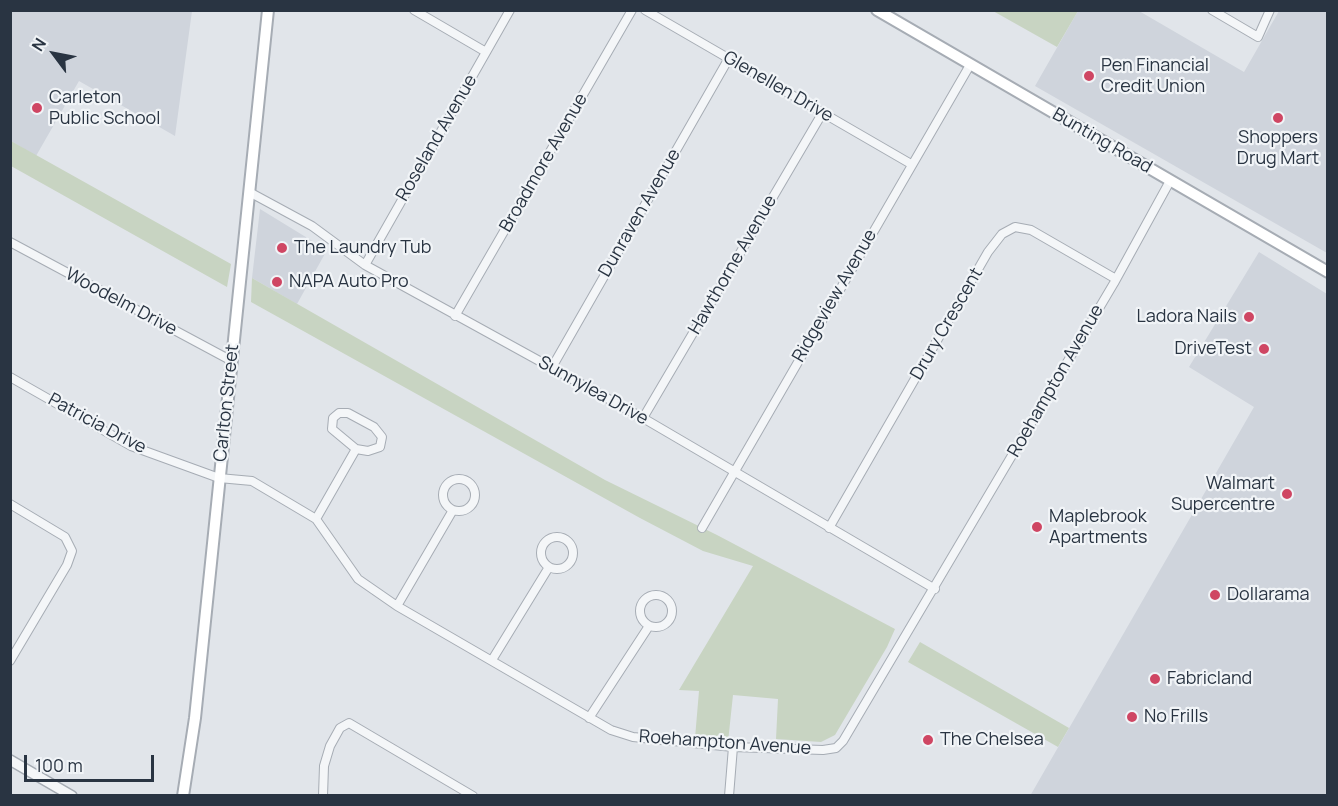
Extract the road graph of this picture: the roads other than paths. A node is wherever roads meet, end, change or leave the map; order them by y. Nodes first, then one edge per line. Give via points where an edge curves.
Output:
1 (268, 10) edge
2 (414, 10) edge
3 (510, 10) edge
4 (632, 10) edge
5 (645, 10) edge
6 (876, 10) edge
7 (1212, 10) edge
8 (1270, 10) edge
9 (486, 52) junction
10 (729, 58) junction
11 (970, 65) junction
12 (823, 112) junction
13 (911, 164) junction
14 (1170, 181) junction
15 (251, 193) junction
16 (10, 242) edge
17 (365, 265) junction
18 (1328, 272) edge
19 (1116, 279) junction
20 (455, 316) junction
21 (232, 361) junction
22 (550, 369) junction
23 (10, 377) edge
24 (643, 418) junction
25 (356, 449) junction
26 (733, 471) junction
27 (219, 478) junction
28 (10, 504) edge
29 (453, 510) junction
30 (316, 519) junction
31 (702, 528) dead end
32 (829, 528) junction
33 (549, 567) junction
34 (935, 589) junction
35 (397, 606) junction
36 (649, 626) junction
37 (492, 660) junction
38 (10, 661) edge
39 (589, 718) junction
40 (733, 747) junction
41 (10, 760) edge
42 (460, 792) edge
43 (72, 795) edge
44 (183, 795) edge
45 (323, 795) edge
46 (473, 795) edge
47 (729, 795) edge

1 - 15 main road, Carlton Street
2 - 9 street
3 - 9 street, Roseland Avenue
4 - 20 street, Broadmore Avenue
5 - 10 street, Glenellen Drive
6 - 11 main road, Bunting Road
7 - 8 street via 1258,37
9 - 17 street, Roseland Avenue
10 - 12 street, Glenellen Drive
10 - 22 street, Dunraven Avenue
11 - 13 street, Ridgeview Avenue
11 - 14 main road, Bunting Road
12 - 13 street, Glenellen Drive
12 - 24 street, Hawthorne Avenue
13 - 26 street, Ridgeview Avenue
14 - 18 main road, Bunting Road
14 - 19 street, Roehampton Avenue
15 - 17 street, Sunnylea Drive via 312,226
15 - 21 main road, Carlton Street
16 - 21 street, Woodelm Drive
17 - 20 street, Sunnylea Drive
19 - 32 street, Drury Crescent via 1031,230 1015,227 1002,234
19 - 34 street, Roehampton Avenue
20 - 22 street, Sunnylea Drive
21 - 27 main road, Carlton Street
22 - 24 street, Sunnylea Drive
23 - 27 street, Patricia Drive via 131,446
24 - 26 street, Sunnylea Drive
25 - 25 street via 380,447 382,437 375,427 348,413 339,413 333,418 332,429
25 - 30 street
26 - 31 street, Ridgeview Avenue
26 - 32 street, Sunnylea Drive
27 - 30 street, Roehampton Avenue via 252,481
27 - 44 main road, Carlton Street via 195,718
28 - 38 street via 65,537 72,551
29 - 29 street via 463,510 474,500 475,490 464,479 453,479 445,487 443,497
29 - 35 street
30 - 35 street, Roehampton Avenue via 358,579
32 - 34 street, Sunnylea Drive
33 - 33 street via 541,556 542,545 550,538 565,538 572,545 572,560 560,568
33 - 37 street
34 - 40 street, Roehampton Avenue via 836,748
35 - 37 street, Roehampton Avenue
36 - 36 street via 640,614 642,604 649,596 663,596 671,603 671,618 664,626
36 - 39 street
37 - 39 street, Roehampton Avenue
39 - 40 street, Roehampton Avenue via 633,737
40 - 47 street
41 - 43 street
42 - 45 street via 348,723 340,728 330,746 324,766
42 - 46 street

